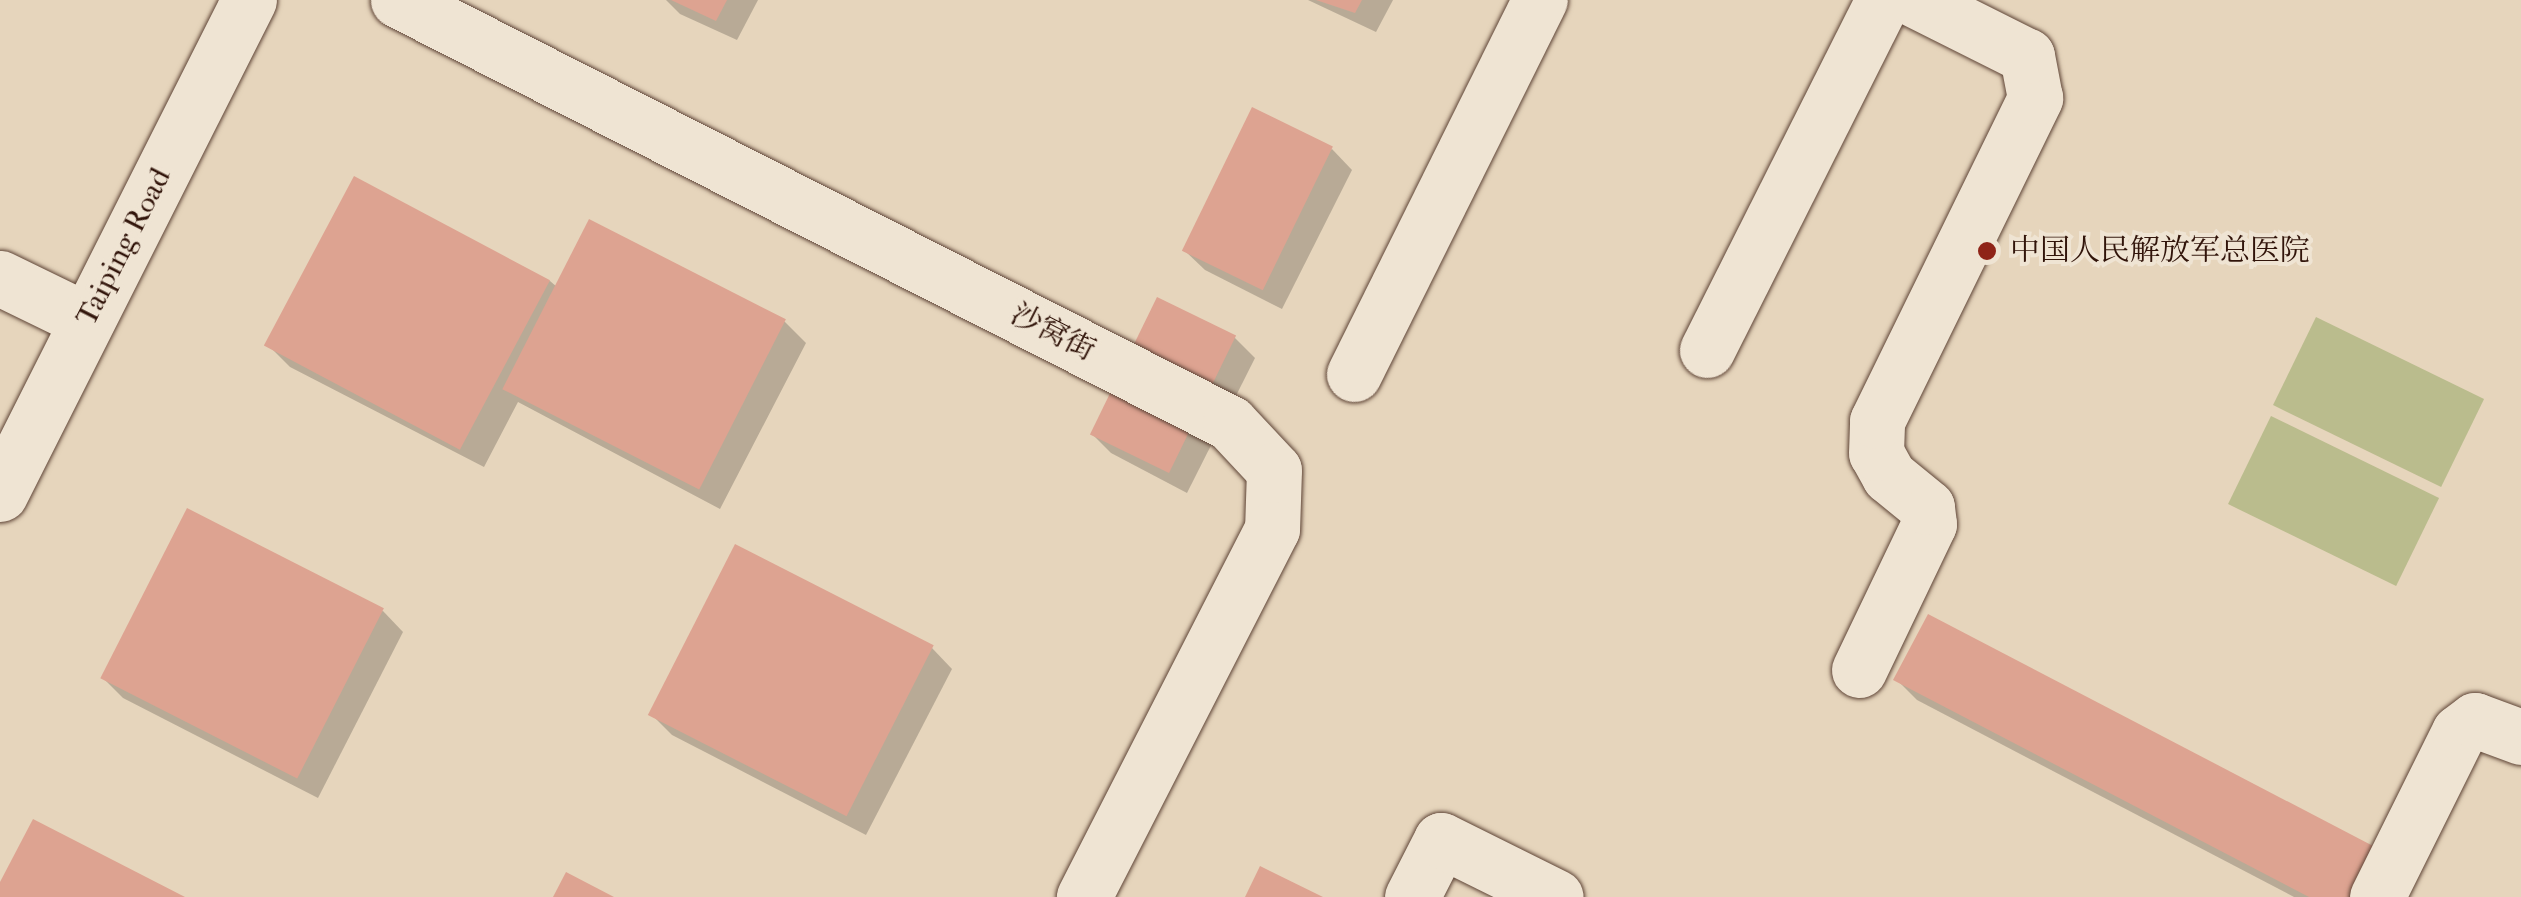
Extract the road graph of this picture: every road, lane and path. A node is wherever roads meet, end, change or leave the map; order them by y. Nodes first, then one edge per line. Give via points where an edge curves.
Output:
1 (249, 0) edge
2 (398, 0) edge
3 (1540, 0) edge
4 (1883, 0) edge
5 (1915, 0) edge
6 (0, 278) edge
7 (86, 320) junction
8 (1708, 350) dead end
9 (1354, 374) dead end
10 (0, 494) edge
11 (1859, 670) dead end
12 (2521, 737) edge
13 (1084, 897) edge
14 (1412, 897) edge
15 (1556, 897) edge
16 (2376, 897) edge

1 - 7 street, Taiping Road
2 - 13 street, 沙窝街 via 1230,423 1274,470 1272,528
3 - 9 street
4 - 8 street
5 - 11 street via 2027,56 2035,98 1877,422 1876,453 1889,476 1927,507 1929,524
6 - 7 street
7 - 10 street, Taiping Road
12 - 16 street via 2475,720 2459,732
14 - 15 street via 1441,840

